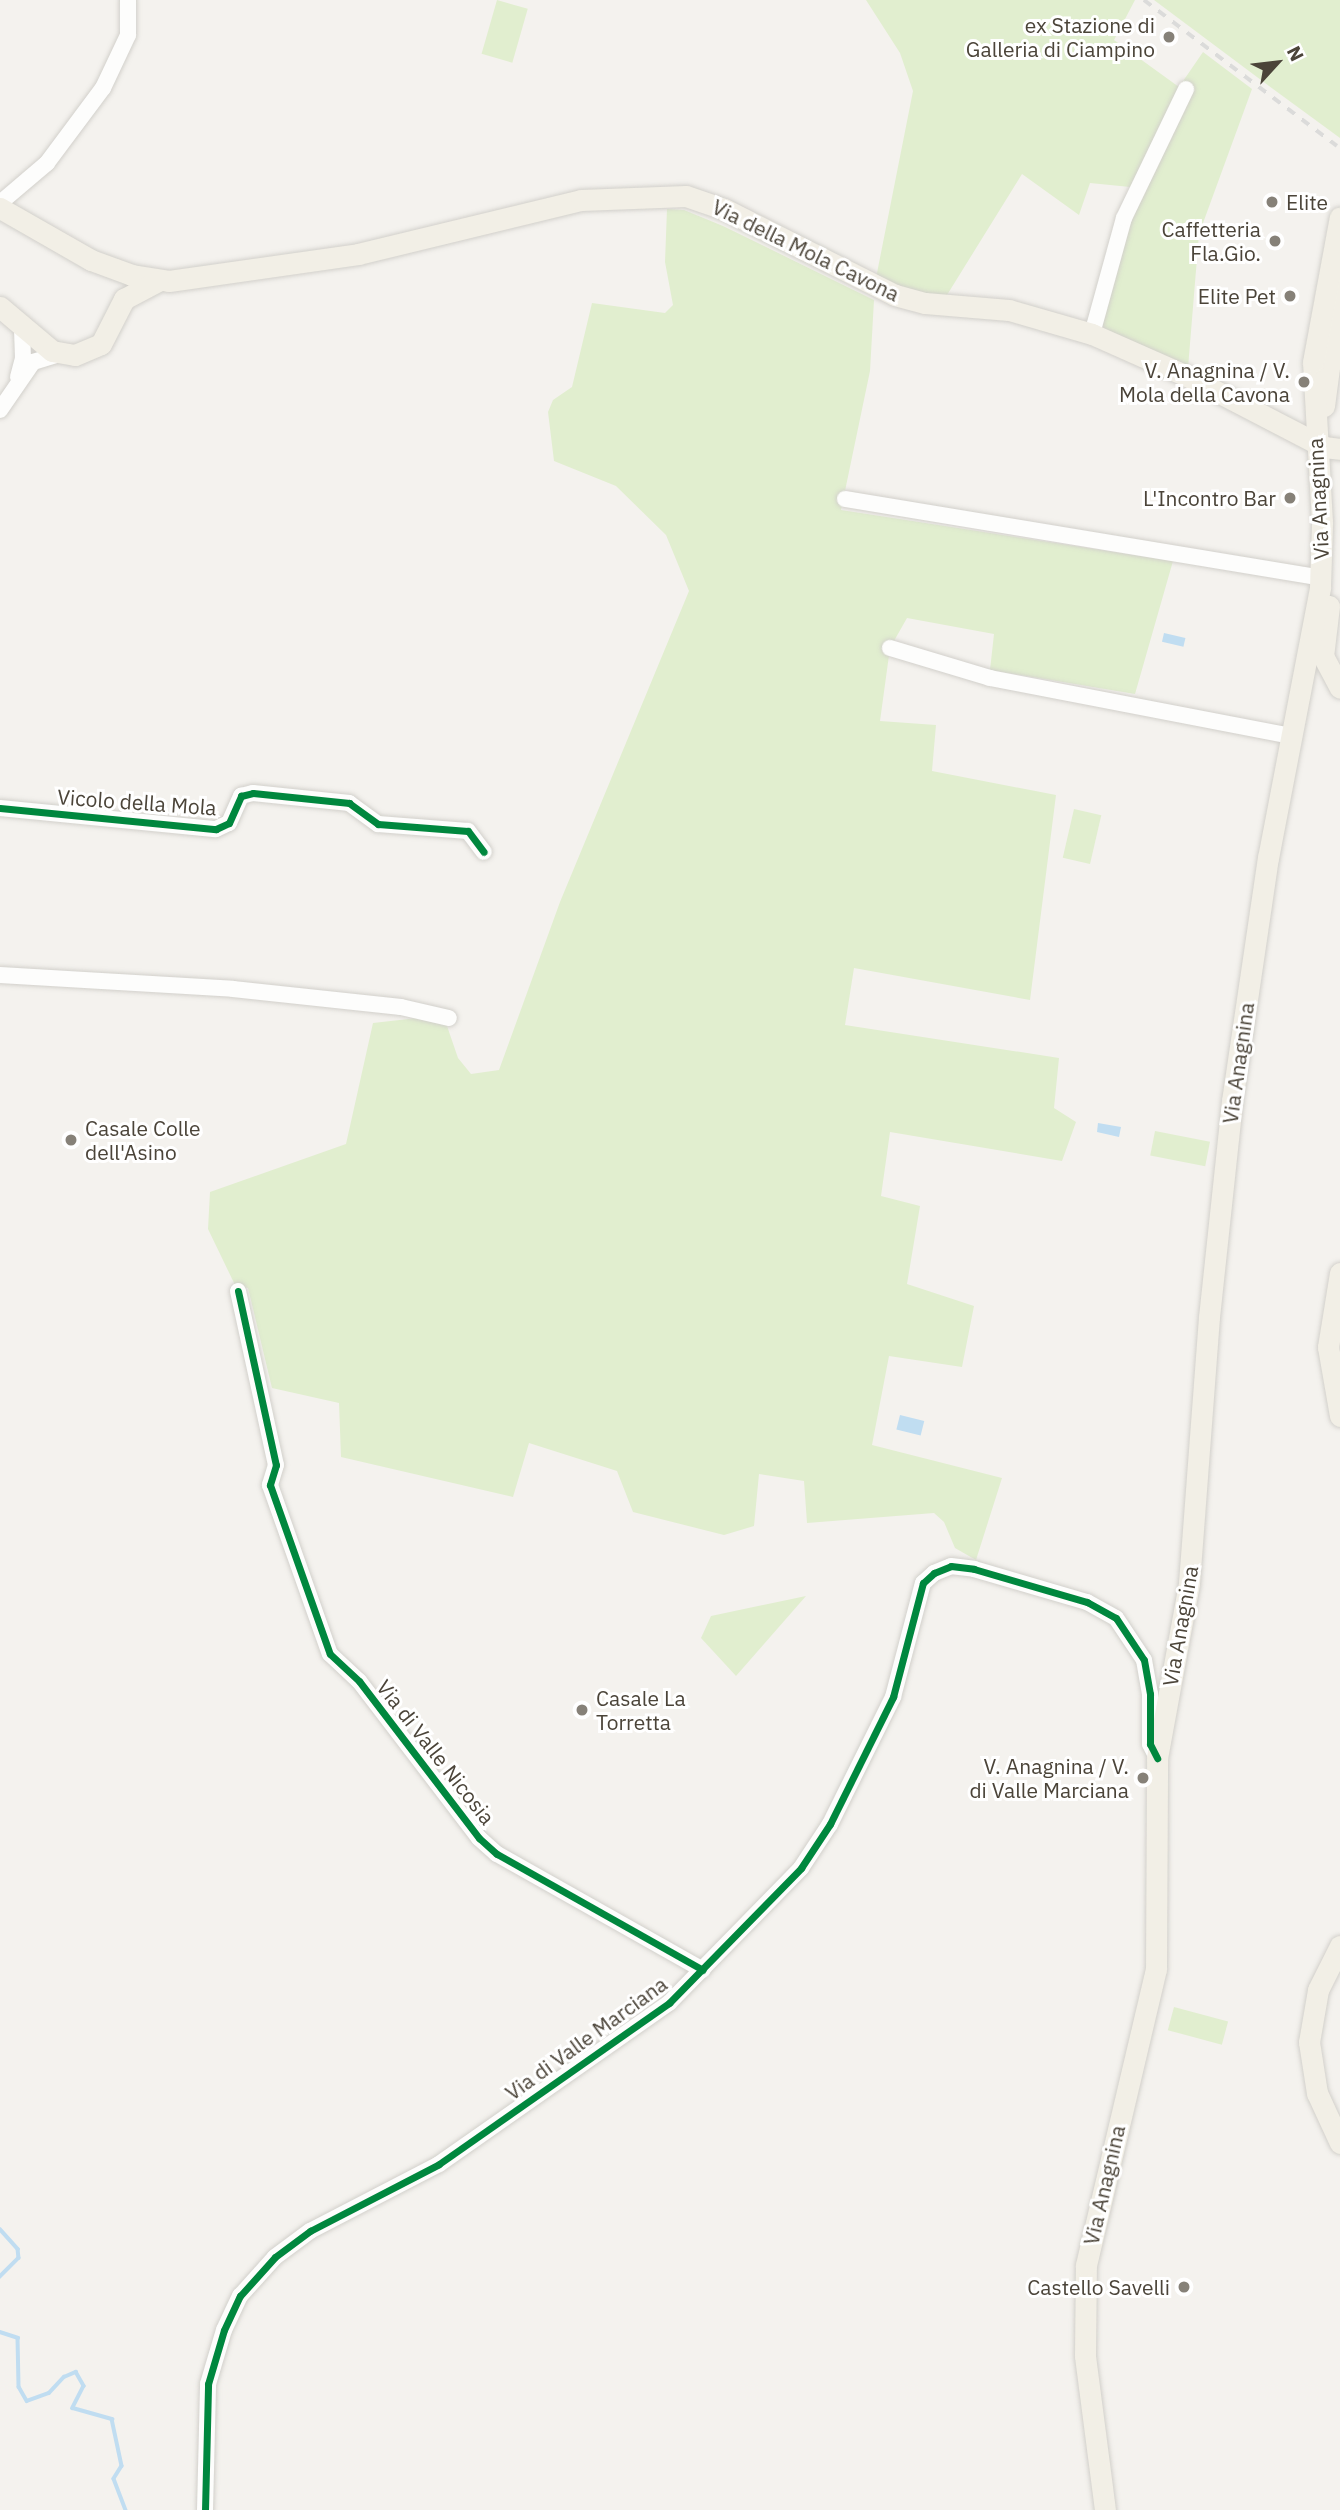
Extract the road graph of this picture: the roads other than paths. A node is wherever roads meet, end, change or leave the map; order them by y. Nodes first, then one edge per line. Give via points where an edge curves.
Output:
1 (128, 0) edge
2 (1186, 89) dead end
3 (3, 210) edge
4 (1340, 217) edge
5 (1337, 246) edge
6 (91, 260) junction
7 (158, 281) junction
8 (1340, 284) edge
9 (0, 307) edge
10 (117, 309) junction
11 (22, 330) junction
12 (1092, 334) junction
13 (60, 354) junction
14 (18, 379) junction
15 (0, 410) edge
16 (1326, 446) edge
17 (845, 499) dead end
18 (1321, 578) junction
19 (890, 648) dead end
20 (1340, 693) edge
21 (1290, 736) junction
22 (1282, 780) junction
23 (0, 808) edge
24 (484, 852) dead end
25 (0, 975) edge
26 (449, 1018) dead end
27 (1340, 1273) edge
28 (237, 1291) dead end
29 (1340, 1416) edge
30 (1157, 1758) junction
31 (1340, 1946) edge
32 (703, 1970) junction
33 (1340, 2143) edge
34 (205, 2510) edge
35 (1105, 2510) edge

1 - 3 street, Via della Mola Cavona via 128,35 103,88 47,163
2 - 12 street via 1124,218
3 - 6 main road, Via della Mola Cavona
4 - 5 main road, Via Anagnina
5 - 16 main road, Via Anagnina via 1314,353
6 - 7 main road, Via della Mola Cavona
6 - 10 main road via 112,285
7 - 10 main road via 132,292
7 - 12 main road, Via della Mola Cavona via 358,254 581,200 677,194 724,209 895,295 925,303 1009,310
8 - 16 main road, Via Anagnina via 1323,414
9 - 11 main road
10 - 13 main road via 101,344 90,352
11 - 13 main road
11 - 14 street
12 - 16 main road, Via della Mola Cavona
13 - 14 street via 33,362
14 - 15 street
16 - 18 main road, Via Anagnina
16 - 20 main road, Via Anagnina via 1333,556 1323,656
17 - 18 street
18 - 21 main road, Via Anagnina
19 - 21 street via 990,678
20 - 22 main road, Via Anagnina via 1321,680 1311,682
21 - 22 main road, Via Anagnina
22 - 30 main road, Via Anagnina via 1226,1144 1189,1584
23 - 24 street, Vicolo della Mola via 216,829 229,823 242,796 253,793 349,803 378,824 468,831
25 - 26 street via 233,989 401,1007
27 - 29 main road via 1328,1348
28 - 32 street, Via di Valle Nicosia via 276,1465 270,1485 330,1654 359,1681 479,1838 497,1854
30 - 32 street, Via di Valle Marciana via 1150,1744 1150,1694 1144,1660 1116,1618 1080,1600 974,1569 951,1566 934,1573 923,1583 893,1697 830,1824 801,1868
30 - 35 main road, Via Anagnina via 1160,1889 1154,1980 1094,2217 1084,2288 1086,2370
31 - 33 main road via 1315,1997 1309,2050 1317,2093
32 - 34 street, Via di Valle Marciana via 620,2040 439,2164 310,2231 275,2257 240,2297 224,2330 208,2384

